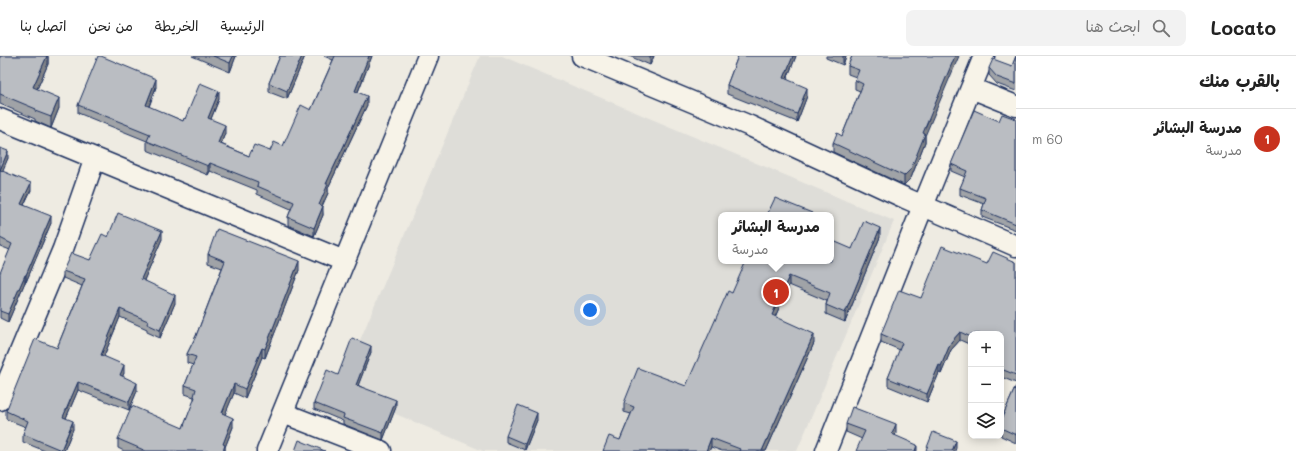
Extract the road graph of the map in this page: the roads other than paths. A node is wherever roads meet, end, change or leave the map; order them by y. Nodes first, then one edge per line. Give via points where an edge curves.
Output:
1 (428, 56) edge
2 (582, 56) edge
3 (984, 56) edge
4 (971, 88) junction
5 (1016, 106) edge
6 (0, 119) edge
7 (95, 158) junction
8 (923, 206) junction
9 (1016, 246) edge
10 (344, 261) junction
11 (0, 400) edge
12 (283, 413) junction
13 (267, 451) edge
14 (381, 451) edge
15 (826, 451) edge

1 - 10 street
2 - 8 street via 750,126
3 - 4 street
4 - 5 street
4 - 8 street
6 - 7 street
7 - 10 street
7 - 11 street via 63,249
8 - 9 street
8 - 15 street
10 - 12 street
12 - 13 street
12 - 14 street

